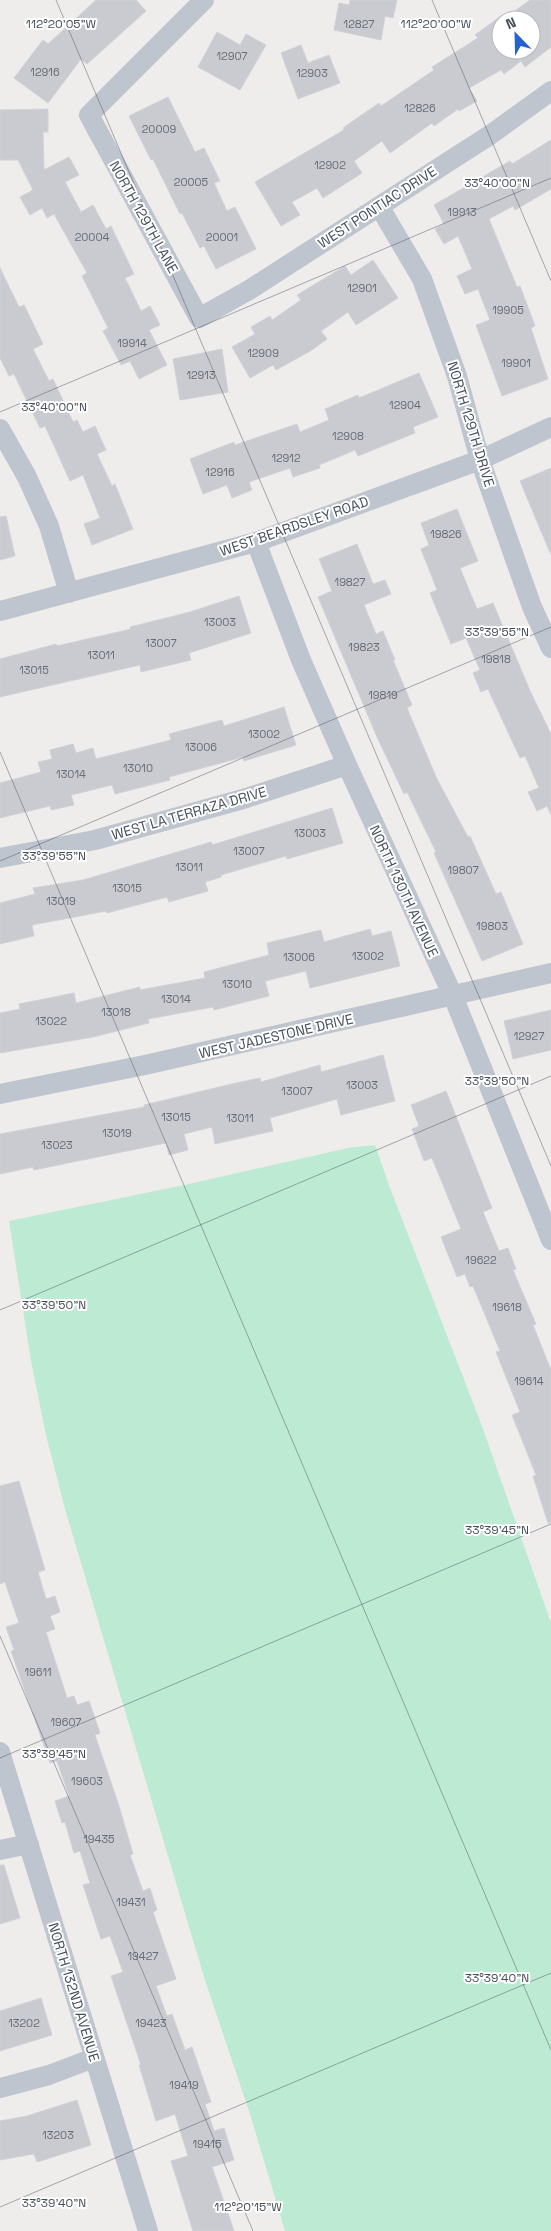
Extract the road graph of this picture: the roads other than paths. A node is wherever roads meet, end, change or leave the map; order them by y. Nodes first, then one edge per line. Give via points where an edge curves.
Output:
1 (204, 0) edge
2 (551, 91) edge
3 (379, 206) junction
4 (199, 318) joint
5 (551, 427) edge
6 (0, 429) edge
7 (480, 460) junction
8 (256, 542) junction
9 (69, 593) junction
10 (0, 611) edge
11 (551, 648) edge
12 (347, 765) junction
13 (0, 858) edge
14 (551, 973) edge
15 (453, 996) junction
16 (0, 1094) edge
17 (547, 1217) edge
18 (551, 1240) edge
19 (0, 1752) edge
20 (29, 1844) junction
21 (0, 1850) edge
22 (94, 2058) junction
23 (0, 2088) edge
24 (148, 2231) edge

1 - 4 street, NORTH 129TH LANE via 89,115
2 - 3 street, WEST PONTIAC DRIVE via 490,135
3 - 4 street, WEST PONTIAC DRIVE via 249,290
3 - 7 street, NORTH 129TH DRIVE via 422,279 458,376
5 - 7 street, WEST BEARDSLEY ROAD
6 - 9 street via 49,526
7 - 8 street, WEST BEARDSLEY ROAD
7 - 11 street, NORTH 129TH DRIVE via 532,607
8 - 9 street, WEST BEARDSLEY ROAD
8 - 12 street, NORTH 130TH AVENUE via 301,660
9 - 10 street, WEST BEARDSLEY ROAD
12 - 13 street, WEST LA TERRAZA DRIVE via 243,799 95,840
12 - 15 street, NORTH 130TH AVENUE
14 - 15 street, WEST JADESTONE DRIVE
15 - 16 street, WEST JADESTONE DRIVE
15 - 17 street, NORTH 130TH AVENUE
17 - 18 street, NORTH 130TH AVENUE
19 - 20 street, NORTH 132ND AVENUE
20 - 21 street
20 - 22 street, NORTH 132ND AVENUE
22 - 23 street via 49,2075
22 - 24 street, NORTH 132ND AVENUE

